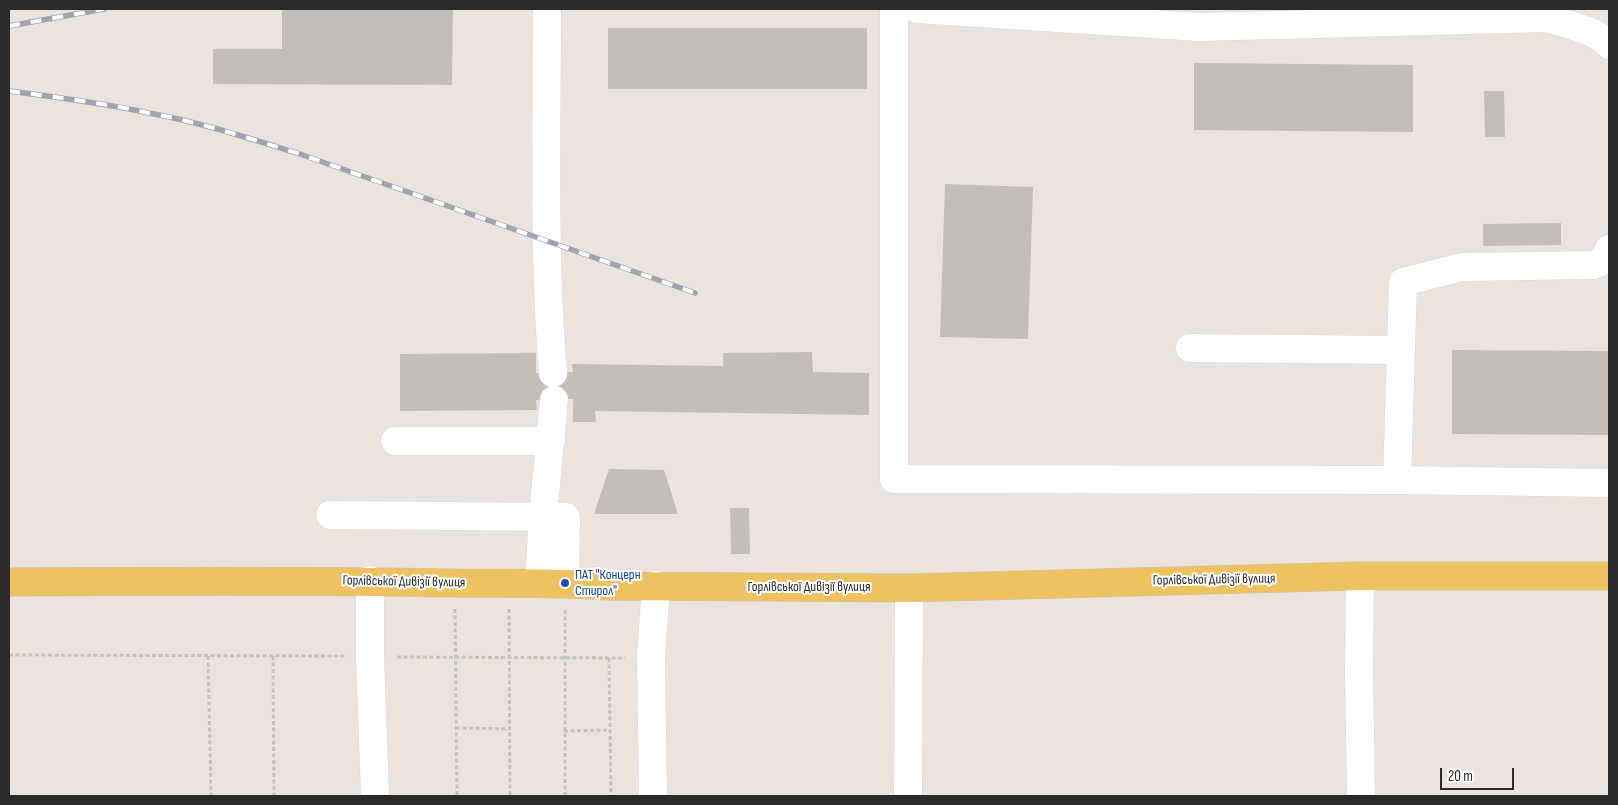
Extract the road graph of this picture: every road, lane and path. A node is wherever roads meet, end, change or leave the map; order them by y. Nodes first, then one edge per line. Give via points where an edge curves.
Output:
1 (548, 9) edge
2 (894, 9) edge
3 (917, 9) edge
4 (1546, 13) edge
5 (1609, 45) edge
6 (1609, 249) edge
7 (1190, 348) dead end
8 (1400, 350) junction
9 (553, 373) dead end
10 (554, 400) dead end
11 (394, 441) dead end
12 (550, 441) junction
13 (1397, 480) junction
14 (1609, 483) edge
15 (330, 515) dead end
16 (543, 516) junction
17 (1360, 576) junction
18 (1609, 576) edge
19 (370, 580) junction
20 (9, 582) edge
21 (454, 583) junction
22 (552, 583) junction
23 (509, 584) junction
24 (656, 586) junction
25 (910, 588) junction
26 (9, 655) edge
27 (208, 656) junction
28 (274, 656) junction
29 (370, 656) junction
30 (457, 657) junction
31 (510, 657) junction
32 (565, 657) junction
33 (651, 657) junction
34 (609, 658) junction
35 (456, 728) junction
36 (509, 729) junction
37 (609, 730) junction
38 (564, 731) junction
39 (211, 796) edge
40 (274, 796) edge
41 (375, 796) edge
42 (457, 796) edge
43 (510, 796) edge
44 (564, 796) edge
45 (611, 796) edge
46 (653, 796) edge
47 (908, 796) edge
48 (1361, 796) edge

1 - 9 street via 546,242
2 - 13 street via 894,479
3 - 4 street via 1199,27
4 - 5 street via 1593,33
6 - 8 street via 1604,260 1594,265 1462,267 1402,282
7 - 8 street
8 - 13 street
10 - 12 street
11 - 12 street
12 - 16 street
13 - 14 street
15 - 16 street
16 - 22 street
17 - 18 main road, Горлівської Дивізії вулиця
17 - 25 main road, Горлівської Дивізії вулиця
17 - 48 street
19 - 20 main road, Горлівської Дивізії вулиця
19 - 21 main road, Горлівської Дивізії вулиця
19 - 29 street
21 - 23 main road, Горлівської Дивізії вулиця
21 - 30 path
22 - 23 main road, Горлівської Дивізії вулиця
22 - 24 main road, Горлівської Дивізії вулиця
22 - 32 path
23 - 31 path
24 - 25 main road, Горлівської Дивізії вулиця
24 - 33 street
25 - 47 street
26 - 27 path
27 - 28 path
27 - 39 path
28 - 29 path
28 - 40 path
29 - 30 path
29 - 41 street
30 - 31 path
30 - 35 path
31 - 32 path
31 - 36 path
32 - 34 path
32 - 38 path
33 - 34 path
33 - 46 street
34 - 37 path
35 - 36 path
35 - 42 path
36 - 43 path
37 - 38 path
37 - 45 path
38 - 44 path

